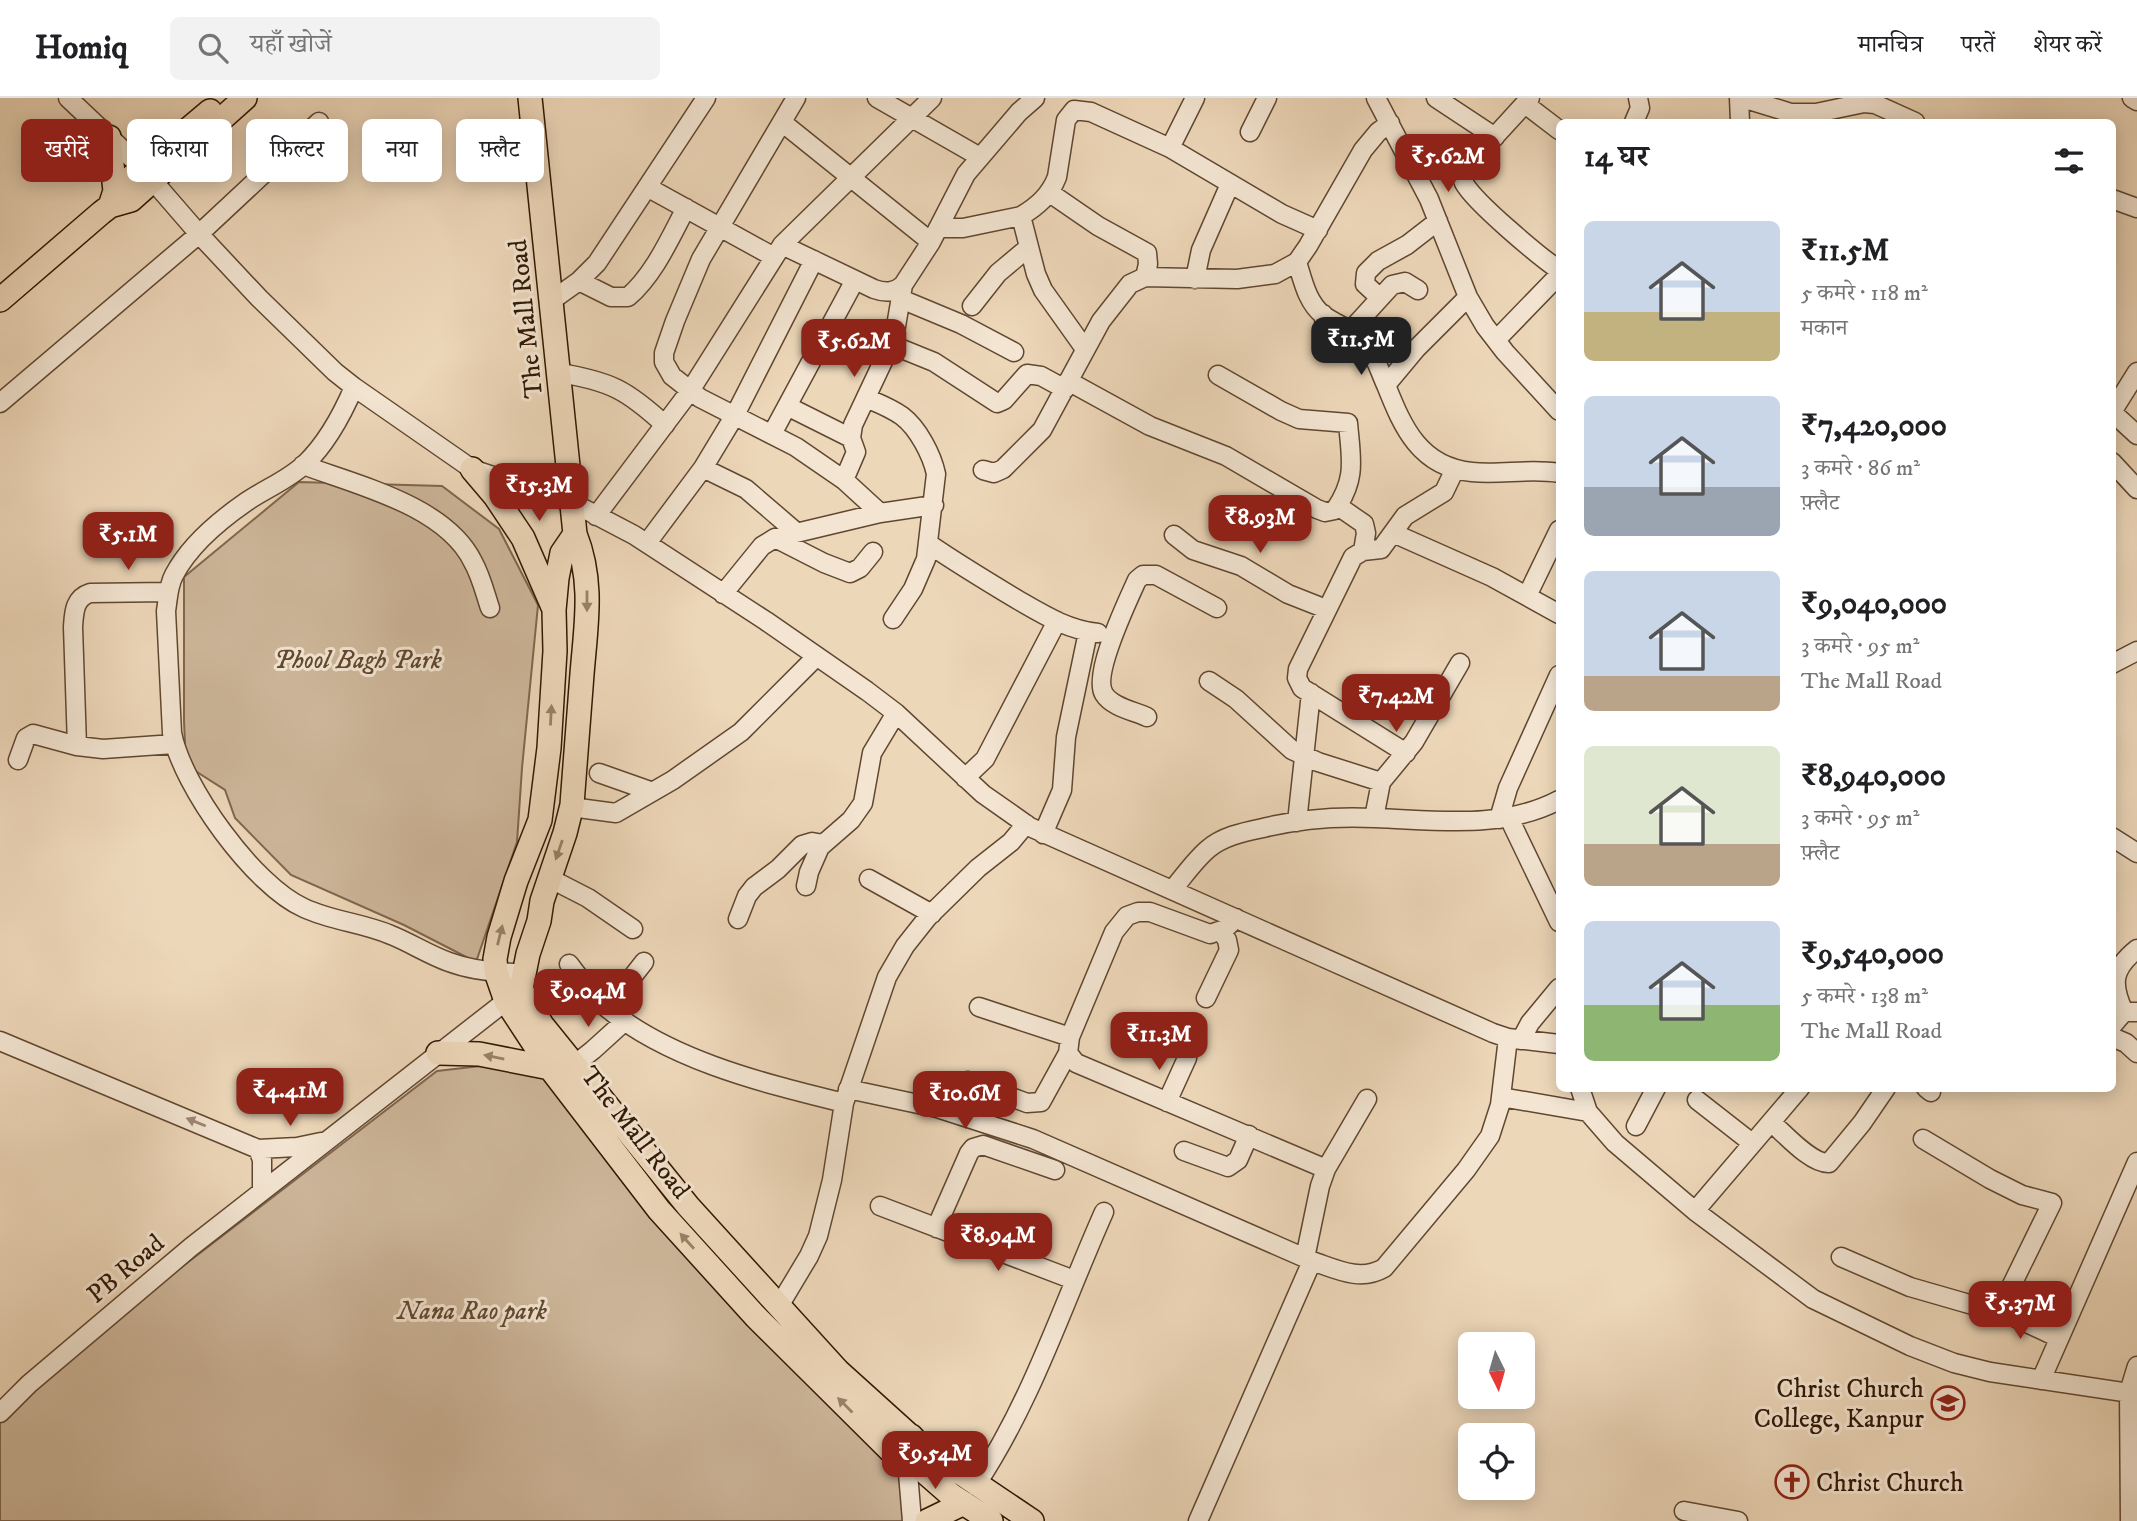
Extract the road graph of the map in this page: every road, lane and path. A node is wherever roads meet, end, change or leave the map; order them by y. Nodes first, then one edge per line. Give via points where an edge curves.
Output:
1 (68, 98) edge
2 (226, 98) edge
3 (245, 98) edge
4 (530, 98) edge
5 (706, 98) edge
6 (796, 98) edge
7 (877, 98) edge
8 (932, 98) edge
9 (1035, 98) edge
10 (1195, 98) edge
11 (1267, 98) edge
12 (1376, 98) edge
13 (1436, 98) edge
14 (1638, 98) edge
15 (1740, 98) edge
16 (2132, 98) edge
17 (1864, 100) edge
18 (1527, 101) edge
19 (2137, 101) edge
20 (1777, 110) edge
21 (912, 117) junction
22 (1804, 118) edge
23 (90, 119) edge
24 (204, 119) edge
25 (218, 119) edge
26 (1636, 119) edge
27 (1740, 119) edge
28 (1908, 119) edge
29 (1390, 122) junction
30 (783, 123) junction
31 (1556, 128) edge
32 (1250, 132) dead end
33 (1495, 137) junction
34 (113, 142) edge
35 (1170, 148) junction
36 (127, 155) edge
37 (980, 157) junction
38 (850, 176) junction
39 (111, 182) edge
40 (135, 182) edge
41 (154, 182) edge
42 (255, 182) edge
43 (1230, 184) junction
44 (647, 187) junction
45 (1050, 193) junction
46 (112, 198) junction
47 (2116, 200) edge
48 (2137, 207) edge
49 (686, 208) junction
50 (1021, 216) junction
51 (1438, 221) junction
52 (720, 226) junction
53 (1318, 230) junction
54 (199, 234) junction
55 (934, 235) junction
56 (1029, 247) junction
57 (778, 251) junction
58 (814, 260) junction
59 (1297, 262) junction
60 (1556, 269) edge
61 (1556, 275) edge
62 (1145, 277) junction
63 (1195, 279) junction
64 (855, 280) junction
65 (579, 281) junction
66 (1419, 290) dead end
67 (902, 292) junction
68 (1379, 297) junction
69 (1468, 297) junction
70 (0, 300) edge
71 (551, 300) junction
72 (972, 306) dead end
73 (1323, 314) junction
74 (1350, 330) junction
75 (1496, 340) junction
76 (892, 345) junction
77 (1085, 349) junction
78 (1331, 351) dead end
79 (1014, 352) dead end
80 (2137, 372) edge
81 (559, 373) junction
82 (1218, 375) dead end
83 (1066, 385) junction
84 (1386, 385) junction
85 (2125, 386) edge
86 (354, 387) junction
87 (690, 391) junction
88 (866, 398) junction
89 (0, 403) edge
90 (2116, 404) edge
91 (787, 406) junction
92 (1556, 408) edge
93 (735, 415) junction
94 (2116, 416) edge
95 (665, 425) junction
96 (772, 434) junction
97 (2137, 435) edge
98 (851, 438) junction
99 (303, 466) junction
100 (2116, 466) edge
101 (704, 468) junction
102 (472, 469) junction
103 (1455, 469) junction
104 (984, 470) dead end
105 (1556, 473) edge
106 (844, 480) junction
107 (2137, 489) edge
108 (573, 503) junction
109 (934, 505) junction
110 (1338, 506) junction
111 (880, 513) junction
112 (596, 516) junction
113 (796, 532) junction
114 (1393, 533) junction
115 (575, 534) junction
116 (1174, 535) dead end
117 (1556, 536) edge
118 (775, 538) junction
119 (647, 543) junction
120 (929, 544) junction
121 (1363, 551) junction
122 (873, 552) dead end
123 (168, 592) junction
124 (723, 593) junction
125 (1527, 596) junction
126 (490, 608) dead end
127 (1217, 608) dead end
128 (1326, 609) junction
129 (554, 610) junction
130 (1556, 612) edge
131 (893, 619) dead end
132 (1056, 621) junction
133 (1087, 632) junction
134 (1113, 634) junction
135 (2137, 651) edge
136 (817, 656) junction
137 (2116, 662) edge
138 (1460, 663) dead end
139 (1209, 681) dead end
140 (1556, 682) edge
141 (1311, 693) junction
142 (896, 713) junction
143 (1147, 717) dead end
144 (174, 744) junction
145 (77, 746) junction
146 (1406, 753) junction
147 (1304, 755) junction
148 (18, 760) dead end
149 (599, 773) dead end
150 (965, 778) junction
151 (1381, 782) junction
152 (650, 791) junction
153 (1556, 802) edge
154 (571, 807) junction
155 (1374, 817) junction
156 (1504, 818) junction
157 (1297, 821) junction
158 (1026, 824) junction
159 (1043, 834) junction
160 (2116, 840) edge
161 (823, 844) junction
162 (2137, 853) edge
163 (550, 878) junction
164 (869, 879) dead end
165 (806, 886) dead end
166 (1173, 890) junction
167 (932, 914) junction
168 (1556, 916) edge
169 (1236, 918) junction
170 (738, 919) dead end
171 (633, 929) dead end
172 (1221, 931) junction
173 (2128, 954) edge
174 (644, 962) dead end
175 (569, 964) dead end
176 (496, 972) junction
177 (2116, 984) edge
178 (517, 988) junction
179 (1556, 992) edge
180 (2116, 996) edge
181 (1206, 998) dead end
182 (979, 1007) dead end
183 (608, 1008) junction
184 (2124, 1017) edge
185 (625, 1021) junction
186 (1515, 1039) junction
187 (2116, 1039) edge
188 (0, 1041) edge
189 (1556, 1044) edge
190 (1069, 1045) junction
191 (438, 1053) junction
192 (2137, 1053) edge
193 (1187, 1058) dead end
194 (573, 1065) junction
195 (550, 1068) junction
196 (968, 1081) dead end
197 (1581, 1092) edge
198 (1654, 1092) edge
199 (1797, 1092) edge
200 (1883, 1092) edge
201 (846, 1096) junction
202 (1700, 1096) edge
203 (1500, 1097) junction
204 (1367, 1099) dead end
205 (1167, 1102) junction
206 (1588, 1112) junction
207 (1771, 1122) junction
208 (1636, 1126) dead end
209 (1249, 1135) junction
210 (1923, 1139) dead end
211 (326, 1141) junction
212 (1752, 1143) junction
213 (258, 1149) junction
214 (1184, 1151) dead end
215 (2137, 1162) edge
216 (1326, 1169) junction
217 (1055, 1170) dead end
218 (262, 1191) junction
219 (880, 1206) dead end
220 (1695, 1211) junction
221 (1104, 1212) dead end
222 (936, 1228) junction
223 (1841, 1257) dead end
224 (1309, 1259) junction
225 (1074, 1280) junction
226 (779, 1306) junction
227 (1997, 1310) junction
228 (2059, 1338) junction
229 (2137, 1366) edge
230 (2041, 1380) junction
231 (2133, 1393) edge
232 (0, 1413) edge
233 (908, 1451) junction
234 (970, 1494) junction
235 (1684, 1510) dead end
236 (912, 1521) edge
237 (927, 1521) edge
238 (991, 1521) edge
239 (1032, 1521) edge
240 (1198, 1521) edge
241 (1738, 1521) edge
242 (2130, 1521) edge

1 - 23 street
2 - 24 main road
3 - 25 main road
4 - 71 main road, The Mall Road
5 - 44 street
6 - 30 street
7 - 21 street
8 - 21 street
9 - 37 street
10 - 35 street
11 - 32 street
12 - 29 street
13 - 33 street
14 - 26 street
15 - 20 street
15 - 27 street
16 - 19 street
17 - 22 street
17 - 28 street
18 - 31 street
18 - 33 street
20 - 22 street
21 - 37 street
21 - 38 street
29 - 51 street
29 - 53 street via 1369,142
30 - 38 street
30 - 52 street
33 - 60 street via 1466,167 1464,183
34 - 36 street
35 - 43 street
35 - 45 street via 1091,112 1074,110 1066,120
37 - 55 street
38 - 55 street
38 - 57 street
39 - 46 main road
40 - 46 main road
41 - 54 street
42 - 54 street
43 - 53 street
43 - 63 street via 1201,250
44 - 49 street
44 - 65 street
45 - 50 street
45 - 62 street via 1147,253
46 - 70 main road
47 - 48 street
49 - 52 street
49 - 65 street via 647,275 628,297 611,296
50 - 55 street
50 - 56 street
51 - 68 street via 1366,273 1365,284
51 - 69 street
52 - 57 street
52 - 87 street via 688,286 664,353 666,369
53 - 59 street
54 - 86 street via 290,329
54 - 89 street
55 - 67 street
56 - 72 street via 998,273
56 - 77 street via 1043,290
57 - 58 street
57 - 87 street
58 - 64 street
58 - 93 street
59 - 63 street via 1275,274
59 - 73 street via 1310,299
61 - 75 street
62 - 63 street
62 - 77 street via 1130,284 1118,298
64 - 67 street via 881,291
64 - 91 street
65 - 71 street
66 - 68 street via 1401,281
67 - 76 street
67 - 79 street
68 - 74 street
69 - 75 street
69 - 84 street
71 - 81 main road, The Mall Road
73 - 74 street
73 - 78 street
74 - 84 street via 1368,347
75 - 92 street
76 - 83 street via 934,362 997,403 1027,374
76 - 88 street
77 - 83 street
80 - 85 street
81 - 95 street via 623,390
81 - 108 main road, The Mall Road
82 - 110 street via 1299,419 1348,423 1350,486
83 - 104 street via 1036,437 999,471
83 - 110 street via 1226,456 1317,509 1330,512
84 - 103 street via 1412,439
85 - 90 street
86 - 99 street via 340,418
86 - 102 street
87 - 93 street
87 - 95 street
88 - 98 street
88 - 109 street via 904,417 916,431 934,464
91 - 96 street
91 - 98 street
93 - 96 street
93 - 101 street
94 - 97 street
95 - 112 street
96 - 106 street
98 - 106 street via 856,452
99 - 123 street via 224,519 186,557
99 - 126 street via 377,492 439,523 473,562
100 - 107 street
101 - 113 street via 746,489
101 - 119 street
102 - 108 street
102 - 129 main road via 523,538
103 - 105 street
103 - 114 street via 1444,492 1405,516
106 - 111 street
108 - 112 street
108 - 115 main road, The Mall Road
109 - 111 street
109 - 120 street
110 - 121 street via 1364,524
111 - 113 street
112 - 119 street
113 - 118 street
114 - 121 street via 1381,549
114 - 125 street
115 - 129 main road, The Mall Road via 562,552
115 -> 154 main road, The Mall Road via 584,558 587,629
116 - 128 street via 1193,550 1241,566 1287,594
117 - 125 street
118 - 122 street via 850,573
118 - 124 street via 762,546
119 - 124 street
120 - 131 street via 921,573
120 - 132 street
121 - 128 street via 1353,556
123 - 144 street
123 - 145 street via 93,592 77,602
124 - 136 street
125 - 130 street
127 - 134 street via 1156,575 1143,575
128 - 141 street via 1298,669 1298,682
176 -> 129 main road, The Mall Road via 499,937 540,820 549,748
132 - 133 street
132 - 150 street via 985,759
133 - 134 street
133 - 159 street via 1066,737 1062,790
134 - 143 street via 1102,689 1113,703
135 - 137 street
136 - 142 street
136 - 152 street via 741,732
138 - 146 street
139 - 147 street
140 - 156 street via 1508,788
141 - 146 street
141 - 147 street
142 - 150 street
142 - 161 street via 872,753 858,812
144 - 145 street via 103,749
144 - 176 street via 222,831 248,864 286,898 321,915 382,932 451,963
145 - 148 street via 33,734 26,738
146 - 151 street
147 - 151 street
147 - 157 street
149 - 152 street
150 - 158 street
151 - 155 street
152 - 154 street via 616,813
153 - 156 street
154 -> 163 main road, The Mall Road
155 - 156 street
155 - 157 street
156 - 168 street
157 - 166 street via 1220,840
158 - 159 street
158 - 167 street
159 - 166 street
160 - 162 street
161 - 165 street
161 - 170 street via 802,845 754,887
163 - 171 street
163 - 178 main road, The Mall Road
164 - 167 street
166 - 169 street
167 - 201 street via 887,977
169 - 172 street
169 - 186 street
172 - 181 street via 1229,950
172 - 190 street via 1204,933 1150,912 1127,916 1114,932
173 - 177 street
174 - 183 street
175 - 183 street
176 - 178 main road, The Mall Road
178 - 191 street, PB Road
178 - 194 main road, The Mall Road
178 - 195 main road, The Mall Road
179 - 186 street
180 - 184 street
182 - 190 street
183 - 185 street
185 - 194 street
185 - 201 street via 695,1059
186 - 189 street
186 - 203 street
187 - 192 street
213 -> 188 street
190 - 196 street via 1041,1102 1027,1103
190 - 205 street via 1076,1063
195 -> 191 main road via 479,1054
191 - 211 street, PB Road
193 - 205 street
194 - 226 main road, The Mall Road via 688,1206
233 -> 195 main road, The Mall Road via 756,1317 659,1210
197 - 206 street
198 - 208 street
199 - 207 street
200 - 207 street via 1829,1163 1812,1158
201 - 224 street via 937,1108 1033,1139
201 - 226 street via 818,1236
202 - 212 street
203 - 206 street
203 - 224 street via 1496,1121 1482,1150 1384,1268 1356,1275
204 - 216 street
205 - 209 street
206 - 220 street via 1615,1143
207 - 212 street
209 - 214 street via 1238,1160 1228,1167
209 - 216 street
210 - 227 street via 2022,1195 2053,1203
211 - 213 street
211 - 218 street, PB Road
212 - 220 street
213 - 218 street
215 - 228 street
216 - 224 street via 1316,1198
217 - 222 street via 979,1145 969,1153
218 - 232 street, PB Road via 106,1318
219 - 222 street
220 - 230 street via 1813,1298 1886,1334 1954,1363
221 - 225 street
222 - 225 street
223 - 227 street via 1910,1287
224 - 240 street
225 - 234 street via 1014,1424
226 - 233 main road, The Mall Road
227 - 228 street
228 - 230 street
229 - 231 street
230 - 231 street
231 - 242 street
233 - 234 main road, The Mall Road via 951,1494
233 - 236 street
234 - 237 main road
234 - 238 main road, The Mall Road
234 - 239 main road, The Mall Road
235 - 241 street

